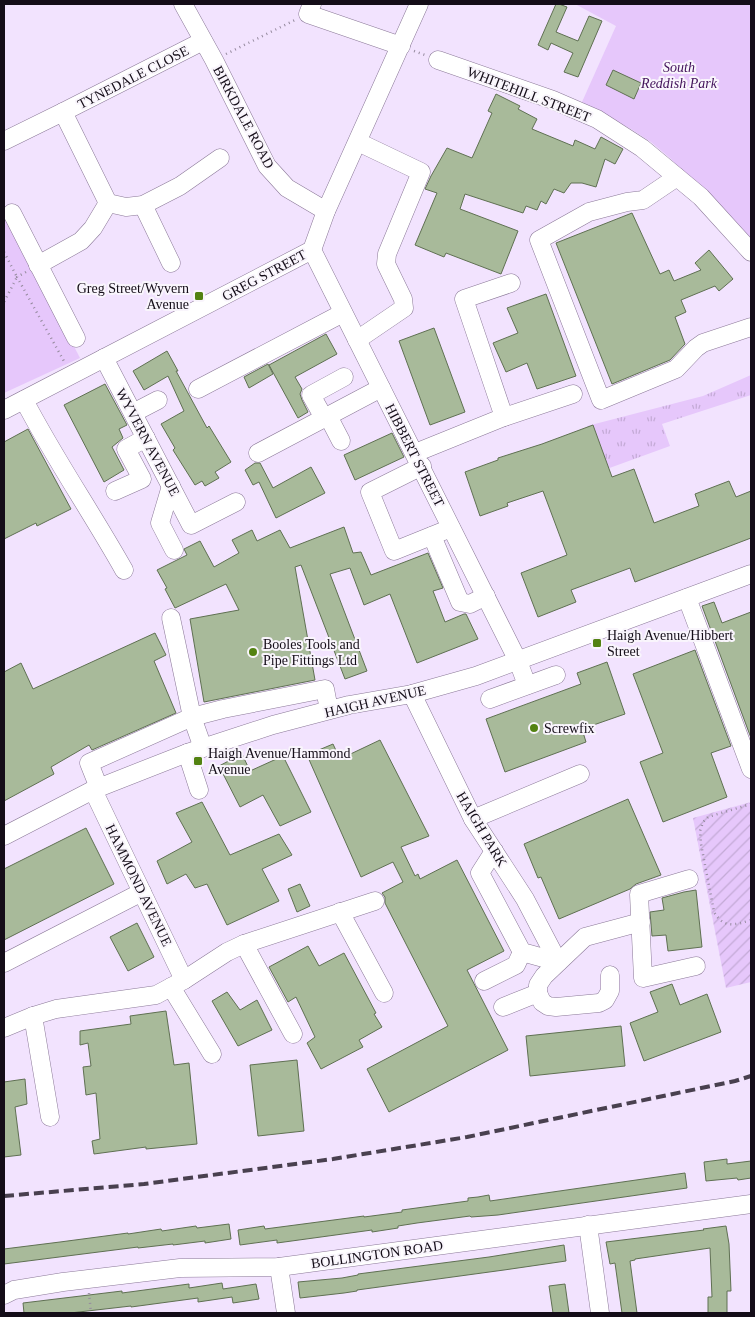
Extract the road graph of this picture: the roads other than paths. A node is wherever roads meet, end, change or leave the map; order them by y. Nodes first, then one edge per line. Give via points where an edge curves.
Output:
1 (183, 4) edge
2 (419, 4) edge
3 (310, 9) edge
4 (203, 41) junction
5 (401, 46) junction
6 (438, 60) road end
7 (63, 112) junction
8 (4, 141) edge
9 (358, 142) junction
10 (220, 158) dead end
11 (677, 176) junction
12 (108, 203) junction
13 (143, 205) junction
14 (326, 211) junction
15 (12, 213) dead end
16 (312, 250) junction
17 (751, 252) edge
18 (171, 263) dead end
19 (38, 265) junction
20 (510, 283) dead end
21 (344, 313) junction
22 (751, 327) edge
23 (76, 338) dead end
24 (357, 340) junction
25 (104, 358) junction
26 (344, 377) dead end
27 (381, 388) junction
28 (198, 389) dead end
29 (573, 394) dead end
30 (24, 400) junction
31 (158, 400) dead end
32 (4, 410) edge
33 (133, 413) junction
34 (326, 417) junction
35 (504, 417) junction
36 (146, 438) junction
37 (341, 441) dead end
38 (258, 453) dead end
39 (418, 460) junction
40 (171, 486) junction
41 (115, 491) dead end
42 (236, 502) dead end
43 (451, 528) junction
44 (432, 536) junction
45 (174, 550) dead end
46 (124, 570) dead end
47 (751, 574) edge
48 (486, 596) junction
49 (687, 598) junction
50 (171, 618) dead end
51 (518, 660) junction
52 (556, 675) dead end
53 (527, 685) junction
54 (412, 694) junction
55 (490, 699) dead end
56 (329, 710) junction
57 (192, 717) junction
58 (195, 751) junction
59 (751, 769) edge
60 (580, 774) dead end
61 (96, 789) junction
62 (199, 790) dead end
63 (473, 819) junction
64 (4, 836) edge
65 (494, 851) junction
66 (689, 879) dead end
67 (142, 892) junction
68 (375, 901) dead end
69 (340, 912) junction
70 (641, 922) junction
71 (244, 944) junction
72 (522, 952) junction
73 (558, 962) junction
74 (4, 963) edge
75 (696, 966) dead end
76 (610, 975) dead end
77 (484, 981) dead end
78 (178, 984) junction
79 (384, 993) dead end
80 (538, 993) junction
81 (503, 1007) dead end
82 (33, 1016) junction
83 (4, 1028) edge
84 (293, 1034) dead end
85 (212, 1054) dead end
86 (50, 1117) dead end
87 (751, 1204) edge
88 (588, 1225) junction
89 (279, 1267) junction
90 (4, 1295) edge
91 (286, 1313) edge
92 (600, 1313) edge

1 - 4 street, BIRKDALE ROAD
2 - 5 street, GREG STREET
3 - 5 street
4 - 7 street, TYNEDALE CLOSE
4 - 14 street, BIRKDALE ROAD via 267,166 287,188
5 - 9 street, GREG STREET
6 - 11 street, WHITEHILL STREET via 553,100 597,119
7 - 8 street, TYNEDALE CLOSE
7 - 12 street, TYNEDALE CLOSE
9 - 14 street, GREG STREET
9 - 24 street via 421,172 387,254 386,264 404,299 404,308
10 - 13 street via 180,186
11 - 17 street, WHITEHILL STREET via 701,196
11 - 22 street via 643,200 589,212 539,240 601,400 676,369 703,343
12 - 13 street
12 - 19 street via 81,241
13 - 18 street
14 - 16 street, GREG STREET
15 - 19 street
16 - 21 street, HIBBERT STREET
16 - 25 street, GREG STREET
19 - 23 street
20 - 35 street via 464,299
21 - 24 street, HIBBERT STREET
21 - 28 street
24 - 27 street, HIBBERT STREET
25 - 30 street, GREG STREET
25 - 33 street, WYVERN AVENUE
26 - 34 street via 311,395
27 - 34 street
27 - 39 street, HIBBERT STREET
29 - 35 street
30 - 32 street, GREG STREET
30 - 46 street
31 - 33 street
33 - 36 street, WYVERN AVENUE
34 - 37 street
34 - 38 street
35 - 39 street
36 - 40 street, WYVERN AVENUE
36 - 41 street via 126,449 142,479
39 - 43 street, HIBBERT STREET
39 - 44 street via 370,492 394,551
40 - 42 street, WYVERN AVENUE via 191,525
40 - 45 street via 160,523
43 - 44 street
43 - 48 street, HIBBERT STREET
44 - 48 street via 460,602 470,604
47 - 49 street, HAIGH AVENUE
48 - 51 street, HIBBERT STREET
49 - 51 street, HAIGH AVENUE
49 - 59 street
50 - 57 street
51 - 53 street, HIBBERT STREET
51 - 54 street, HAIGH AVENUE
52 - 53 street
53 - 55 street
54 - 56 street, HAIGH AVENUE
54 - 63 street, HAIGH PARK
56 - 57 street via 325,689
56 - 58 street, HAIGH AVENUE
57 - 58 street
57 - 61 street, HAMMOND AVENUE via 89,763
58 - 61 street, HAIGH AVENUE
58 - 62 street
60 - 63 street
61 - 64 street, HAIGH AVENUE
61 - 67 street, HAMMOND AVENUE
63 - 65 street, HAIGH PARK
65 - 72 street via 480,874
65 - 73 street, HAIGH PARK via 526,900
66 - 70 street via 639,894
67 - 74 street
67 - 78 street, HAMMOND AVENUE
68 - 69 street
69 - 71 street
69 - 79 street
70 - 73 street via 585,937
70 - 75 street via 643,978
71 - 78 street
71 - 84 street
72 - 73 street
72 - 77 street via 516,965
73 - 80 street via 538,984
76 - 80 street via 610,991 599,1003 548,1006
78 - 82 street via 156,995 56,1009
78 - 85 street, HAMMOND AVENUE
80 - 81 street
82 - 83 street
82 - 86 street
87 - 88 street, BOLLINGTON ROAD
88 - 89 street, BOLLINGTON ROAD
88 - 92 street
89 - 90 street, BOLLINGTON ROAD via 180,1268 14,1290
89 - 91 street

